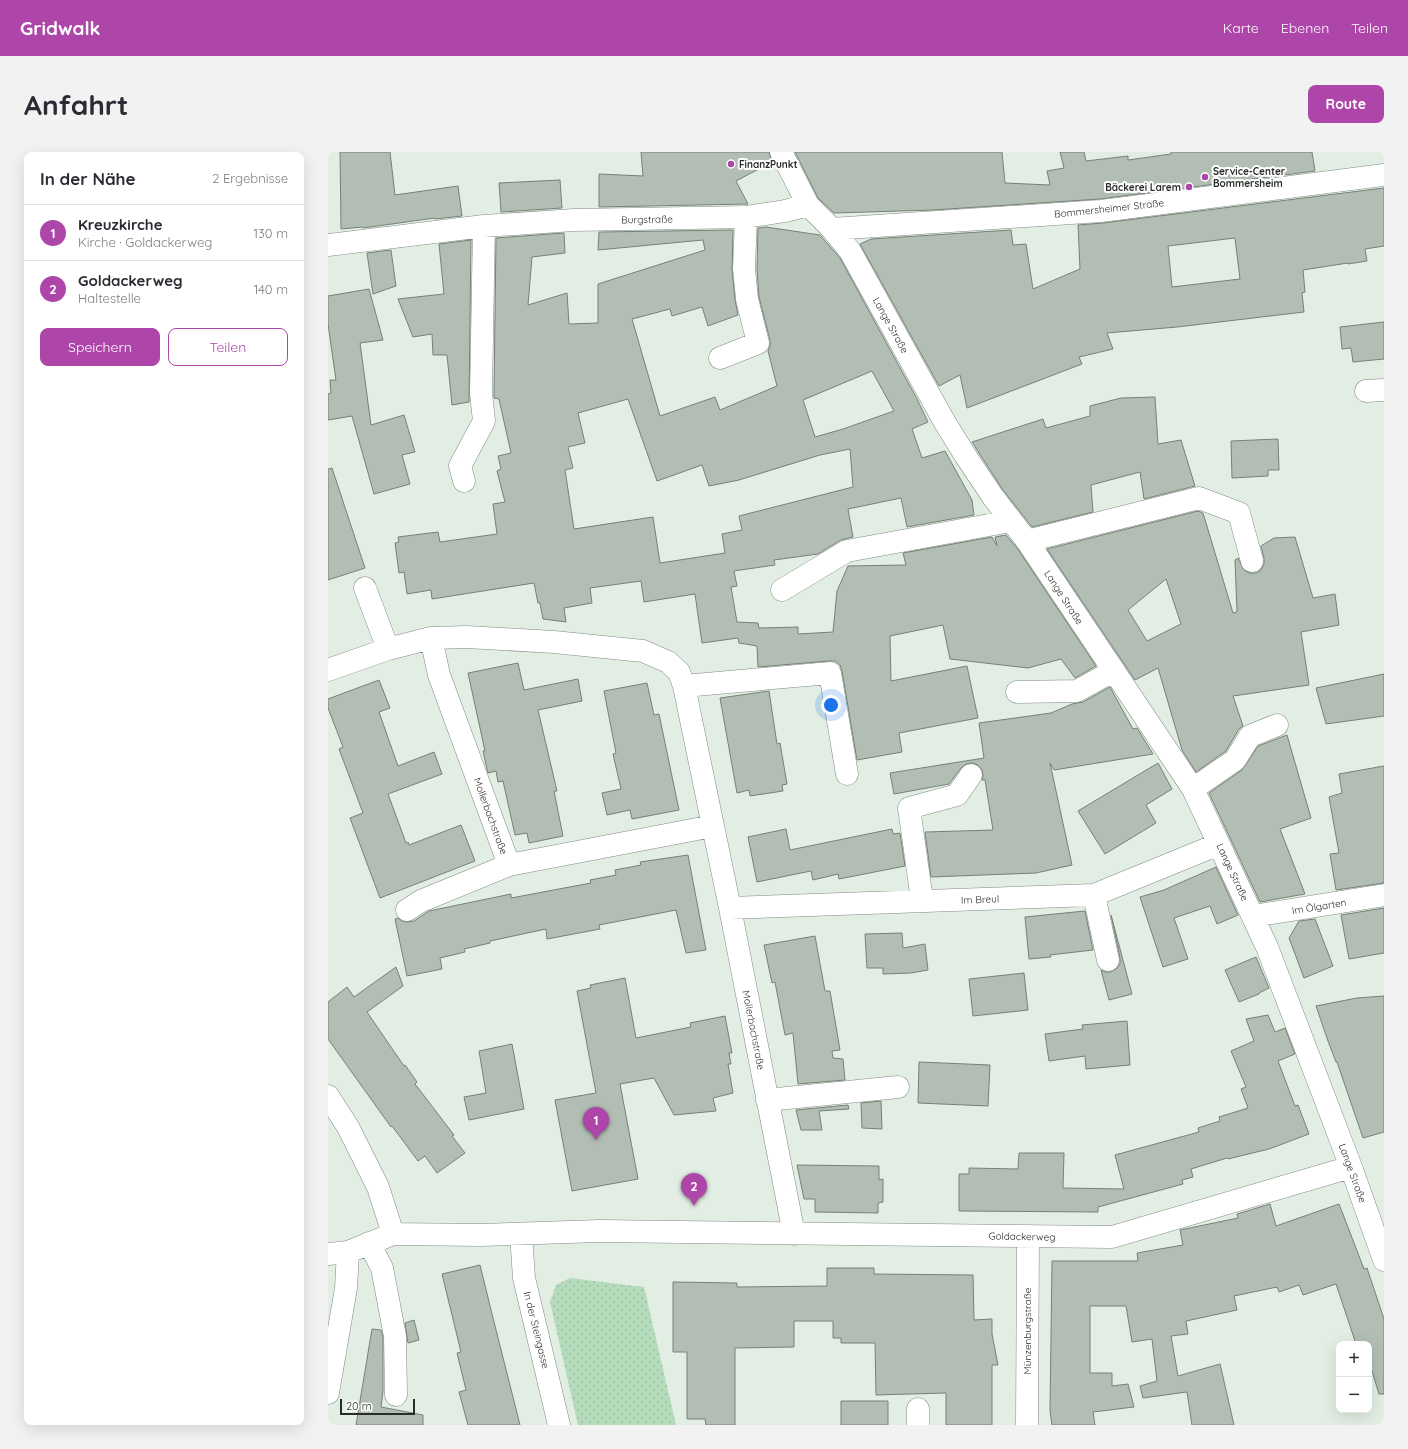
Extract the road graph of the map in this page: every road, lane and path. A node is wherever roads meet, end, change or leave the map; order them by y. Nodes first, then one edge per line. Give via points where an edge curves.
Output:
1 (781, 152) edge
2 (1384, 175) edge
3 (808, 205) junction
4 (746, 217) junction
5 (484, 226) junction
6 (832, 229) junction
7 (328, 245) edge
8 (720, 358) dead end
9 (464, 481) dead end
10 (1011, 521) junction
11 (1027, 542) junction
12 (1252, 561) dead end
13 (365, 588) dead end
14 (782, 590) dead end
15 (431, 638) junction
16 (388, 649) junction
17 (328, 670) edge
18 (1113, 671) junction
19 (684, 686) junction
20 (1017, 692) dead end
21 (1277, 725) dead end
22 (847, 774) dead end
23 (971, 776) dead end
24 (1193, 789) junction
25 (713, 826) junction
26 (1220, 844) junction
27 (509, 865) junction
28 (1094, 895) junction
29 (1384, 895) edge
30 (922, 900) junction
31 (730, 908) junction
32 (407, 910) dead end
33 (1253, 916) junction
34 (1108, 960) dead end
35 (898, 1087) dead end
36 (328, 1096) edge
37 (767, 1100) junction
38 (1351, 1168) junction
39 (393, 1234) junction
40 (521, 1234) junction
41 (794, 1234) junction
42 (1028, 1236) junction
43 (369, 1243) junction
44 (1383, 1252) edge
45 (338, 1253) edge
46 (328, 1393) edge
47 (396, 1395) dead end
48 (560, 1425) edge
49 (1027, 1425) edge

1 - 3 street, Lange Straße
2 - 6 street, Bommersheimer Straße via 1101,211
3 - 4 street, Burgstraße
3 - 6 street, Lange Straße
4 - 5 street, Burgstraße via 574,220
4 - 8 street via 744,269 747,299 758,343
5 - 7 street, Burgstraße
5 - 9 street via 481,393 484,421 460,466
6 - 10 street, Lange Straße via 850,251 944,421
10 - 11 street, Lange Straße
10 - 14 street via 847,551
11 - 12 street via 1199,498 1239,513
11 - 18 street, Lange Straße
13 - 16 street
15 - 16 street, Mollerbachstraße
15 - 19 street, Mollerbachstraße via 467,637 554,642 642,651 668,662 679,672
15 - 27 street, Mollerbachstraße via 438,675
16 - 17 street, Mollerbachstraße
18 - 20 street via 1077,691
18 - 24 street, Lange Straße
19 - 22 street via 830,673
19 - 25 street, Mollerbachstraße
21 - 24 street via 1250,736 1235,760
23 - 30 street via 957,795 909,808
24 - 26 street, Lange Straße
25 - 27 street, Mollerbachstraße
25 - 31 street, Mollerbachstraße
26 - 28 street, Im Breul
26 - 33 street, Lange Straße
27 - 32 street via 421,901
28 - 30 street, Im Breul
28 - 34 street
29 - 33 street, Im Ölgarten
30 - 31 street, Im Breul
31 - 37 street, Mollerbachstraße
33 - 38 street, Lange Straße via 1268,948
35 - 37 street
36 - 39 street via 348,1127 378,1187
37 - 41 street, Mollerbachstraße
38 - 42 street, Goldackerweg via 1112,1237
38 - 44 street, Lange Straße
39 - 40 street, Goldackerweg
39 - 43 street, Goldackerweg
40 - 41 street, Goldackerweg via 599,1231
40 - 48 street, In der Steingasse via 524,1278
41 - 42 street, Goldackerweg
42 - 49 street, Münzenburgstraße
43 - 45 street, Goldackerweg
43 - 47 street via 382,1268 395,1336
45 - 46 street via 346,1288

